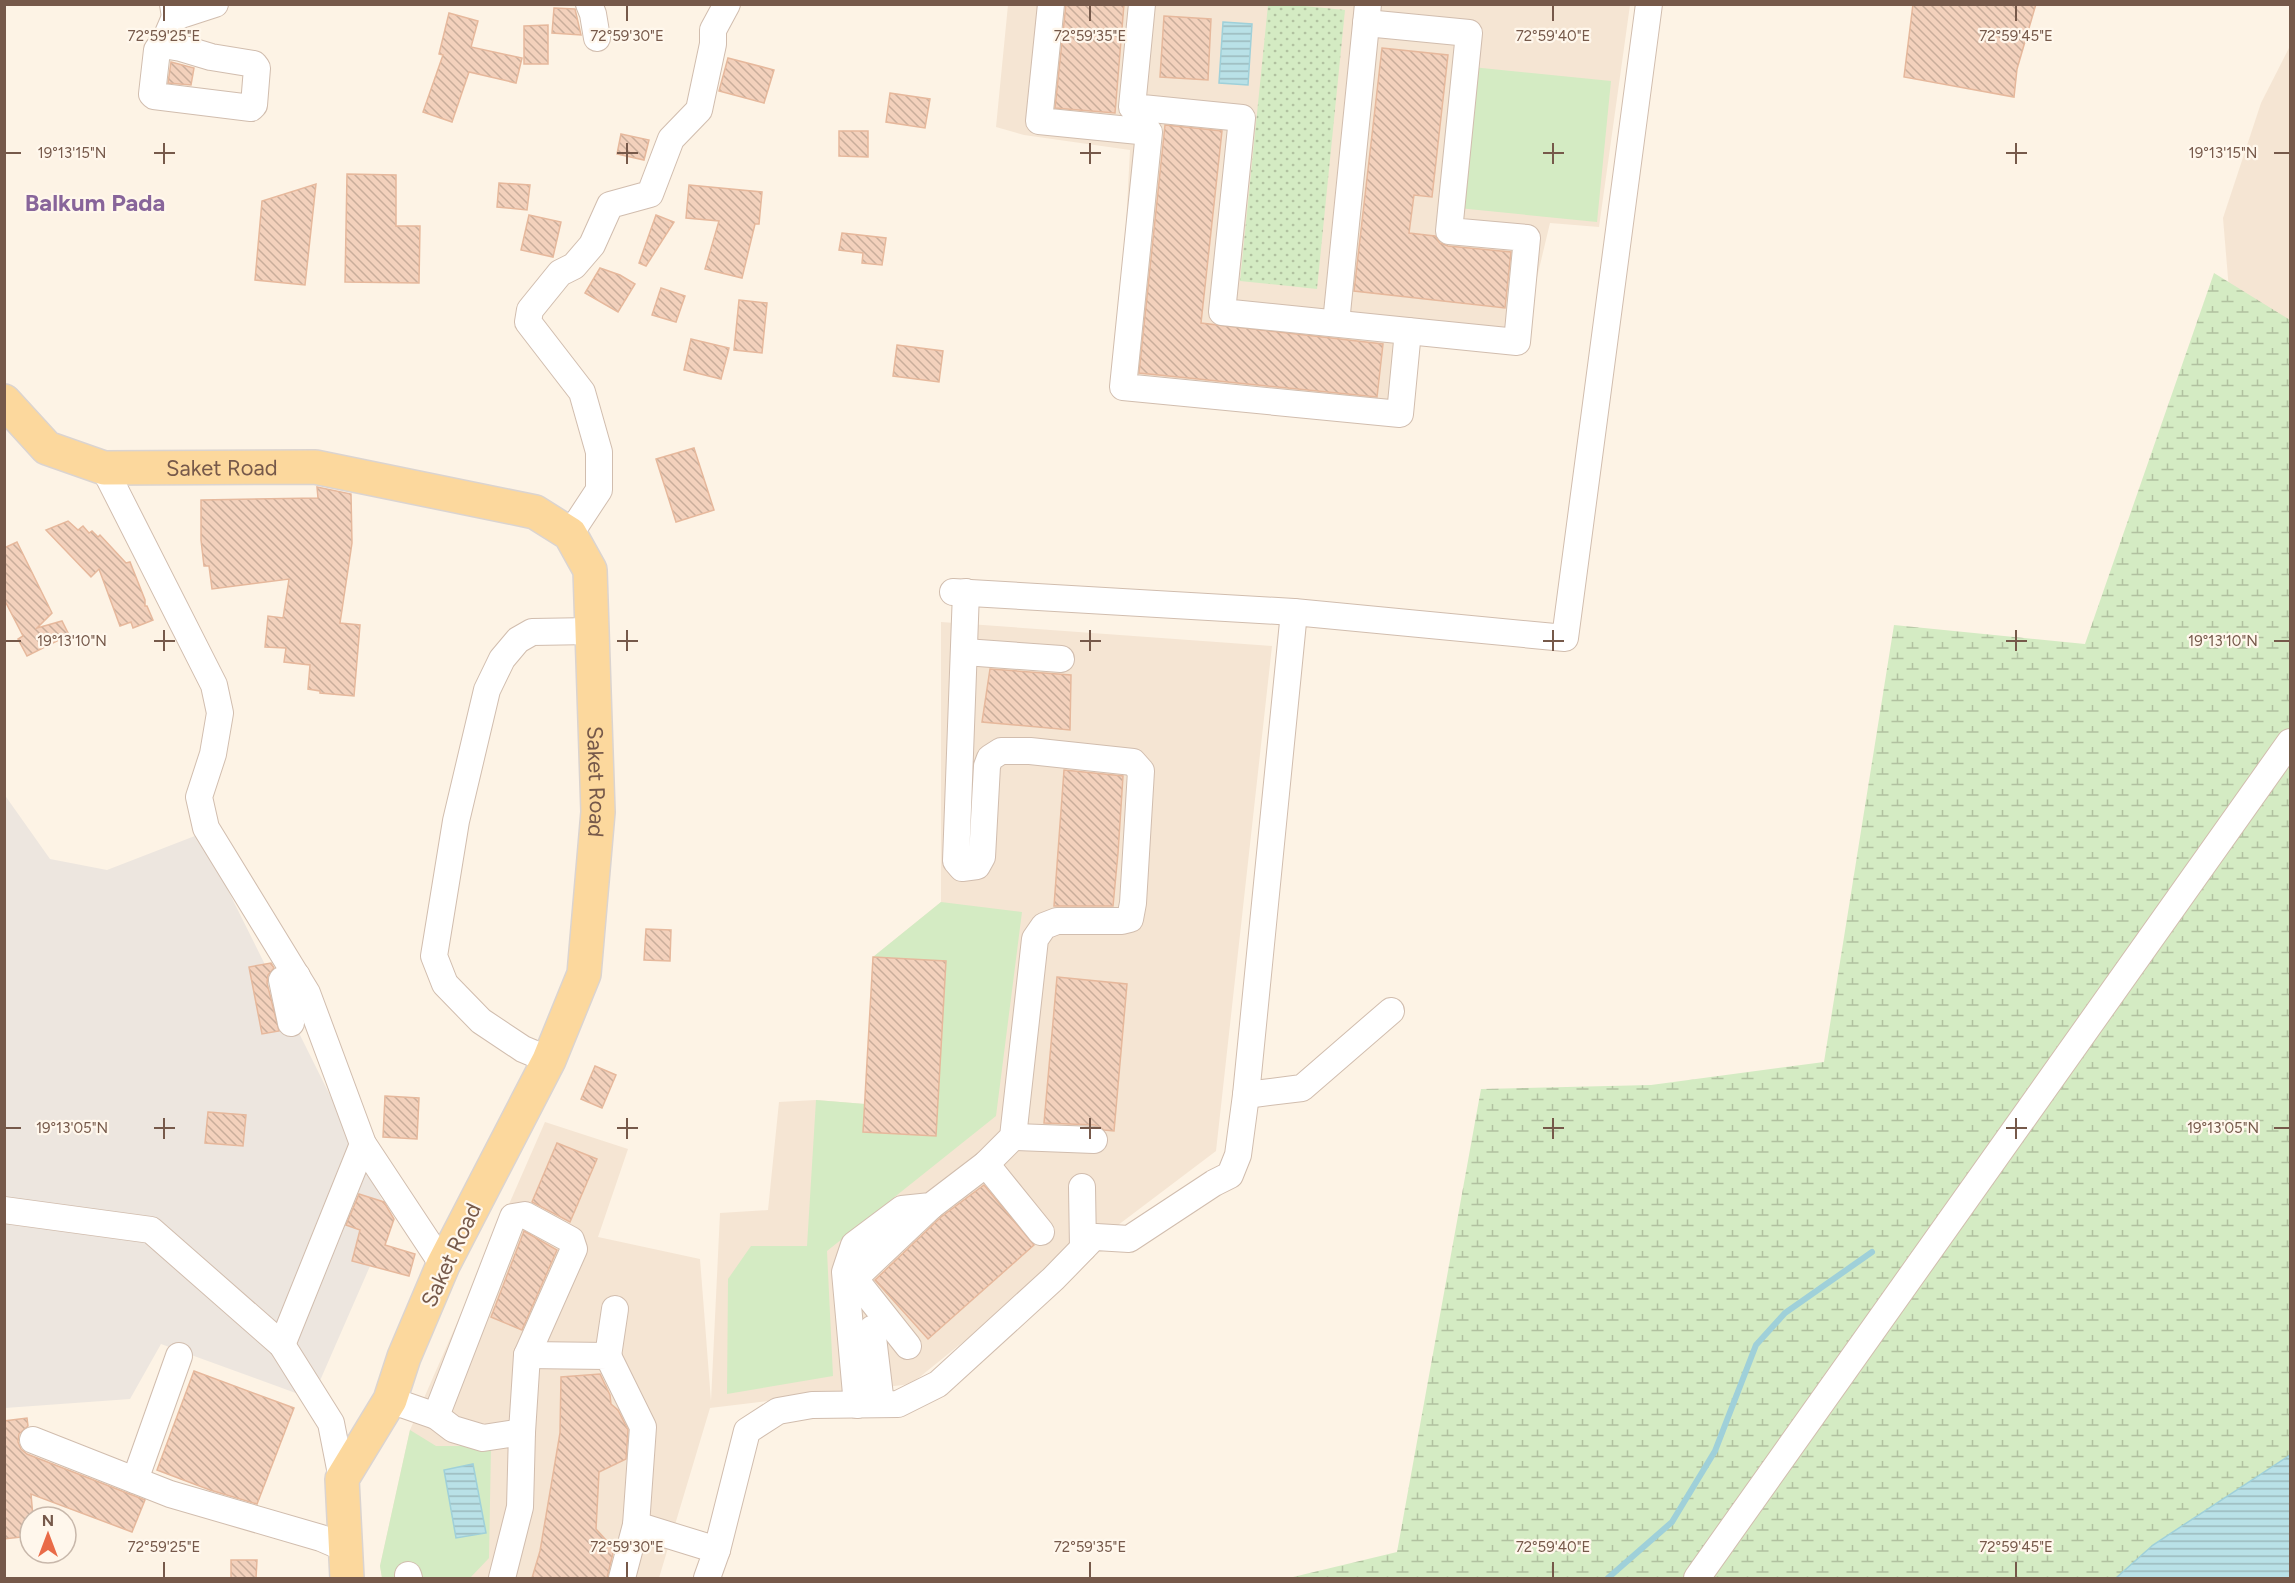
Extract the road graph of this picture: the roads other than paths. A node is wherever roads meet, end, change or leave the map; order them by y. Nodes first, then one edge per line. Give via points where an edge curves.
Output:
1 (215, 4) edge
2 (589, 4) edge
3 (727, 4) edge
4 (1051, 4) edge
5 (1142, 4) edge
6 (1649, 4) edge
7 (174, 11) edge
8 (1367, 14) edge
9 (597, 38) dead end
10 (163, 45) dead end
11 (1336, 323) junction
12 (1408, 331) junction
13 (4, 401) edge
14 (104, 468) junction
15 (570, 534) junction
16 (1294, 612) junction
17 (592, 630) junction
18 (965, 652) junction
19 (1061, 659) dead end
20 (2290, 742) edge
21 (288, 979) junction
22 (1391, 1011) dead end
23 (291, 1023) dead end
24 (549, 1060) junction
25 (1246, 1095) junction
26 (1013, 1137) junction
27 (1094, 1140) dead end
28 (363, 1144) junction
29 (986, 1164) junction
30 (1082, 1187) dead end
31 (932, 1206) junction
32 (4, 1210) edge
33 (1041, 1232) dead end
34 (1083, 1248) junction
35 (443, 1265) junction
36 (615, 1309) dead end
37 (872, 1329) dead end
38 (282, 1345) junction
39 (908, 1346) dead end
40 (527, 1355) junction
41 (179, 1356) dead end
42 (608, 1356) junction
43 (390, 1400) junction
44 (869, 1404) junction
45 (436, 1416) junction
46 (522, 1432) junction
47 (33, 1440) dead end
48 (342, 1479) junction
49 (135, 1480) junction
50 (636, 1525) junction
51 (717, 1550) junction
52 (345, 1563) edge
53 (502, 1578) edge
54 (622, 1578) edge
55 (707, 1578) edge
56 (1697, 1578) edge

1 - 7 street
2 - 9 street
3 - 15 street via 713,30 699,110 671,140 650,194 610,205 592,245 574,266 560,273 530,310 528,322 582,392 599,452 599,490
4 - 12 street via 1040,121 1149,132 1123,387 1400,414
5 - 11 street via 1132,107 1242,118 1222,312
6 - 16 street via 1565,638
7 - 10 street
8 - 11 street
8 - 12 street via 1468,33 1449,231 1527,238 1517,342
11 - 12 street
13 - 14 main road, Saket Road via 47,448
14 - 15 main road, Saket Road via 315,467 535,512
14 - 21 street via 214,685 220,713 213,754 199,797 206,828
15 - 17 main road, Saket Road via 590,570
16 - 18 street via 960,592
16 - 25 street
17 - 24 main road, Saket Road via 598,812 584,974
17 - 24 street via 532,632 518,640 497,669 487,690 456,821 434,956 445,984 481,1021
18 - 19 street
18 - 26 street via 956,861 962,868 977,866 982,857 987,766 990,758 1001,751 1133,762 1141,771 1131,919 1057,921 1044,926 1035,939
20 - 56 street
21 - 23 street
21 - 28 street via 307,993
22 - 25 street via 1302,1088
24 - 35 main road, Saket Road
25 - 34 street via 1238,1155 1230,1175 1129,1239 1096,1237
26 - 27 street
26 - 29 street
28 - 35 street
28 - 38 street
29 - 31 street
29 - 33 street
30 - 34 street
31 - 39 street via 859,1274 858,1283
31 - 44 street via 902,1209 854,1245 845,1272
32 - 38 street via 151,1230
34 - 44 street via 938,1384 898,1404
35 - 43 main road, Saket Road
36 - 42 street
37 - 44 street
38 - 48 street via 331,1423
40 - 42 street
40 - 45 street via 574,1249 571,1240 525,1215 513,1217
40 - 46 street
41 - 49 street
42 - 50 street via 643,1427
43 - 45 street
43 - 48 main road, Saket Road
44 - 51 street via 778,1411 747,1431
45 - 46 street via 453,1429 483,1438
46 - 53 street via 520,1507
47 - 49 street
48 - 52 main road
49 - 52 street via 321,1538
50 - 51 street
50 - 54 street
51 - 55 street

